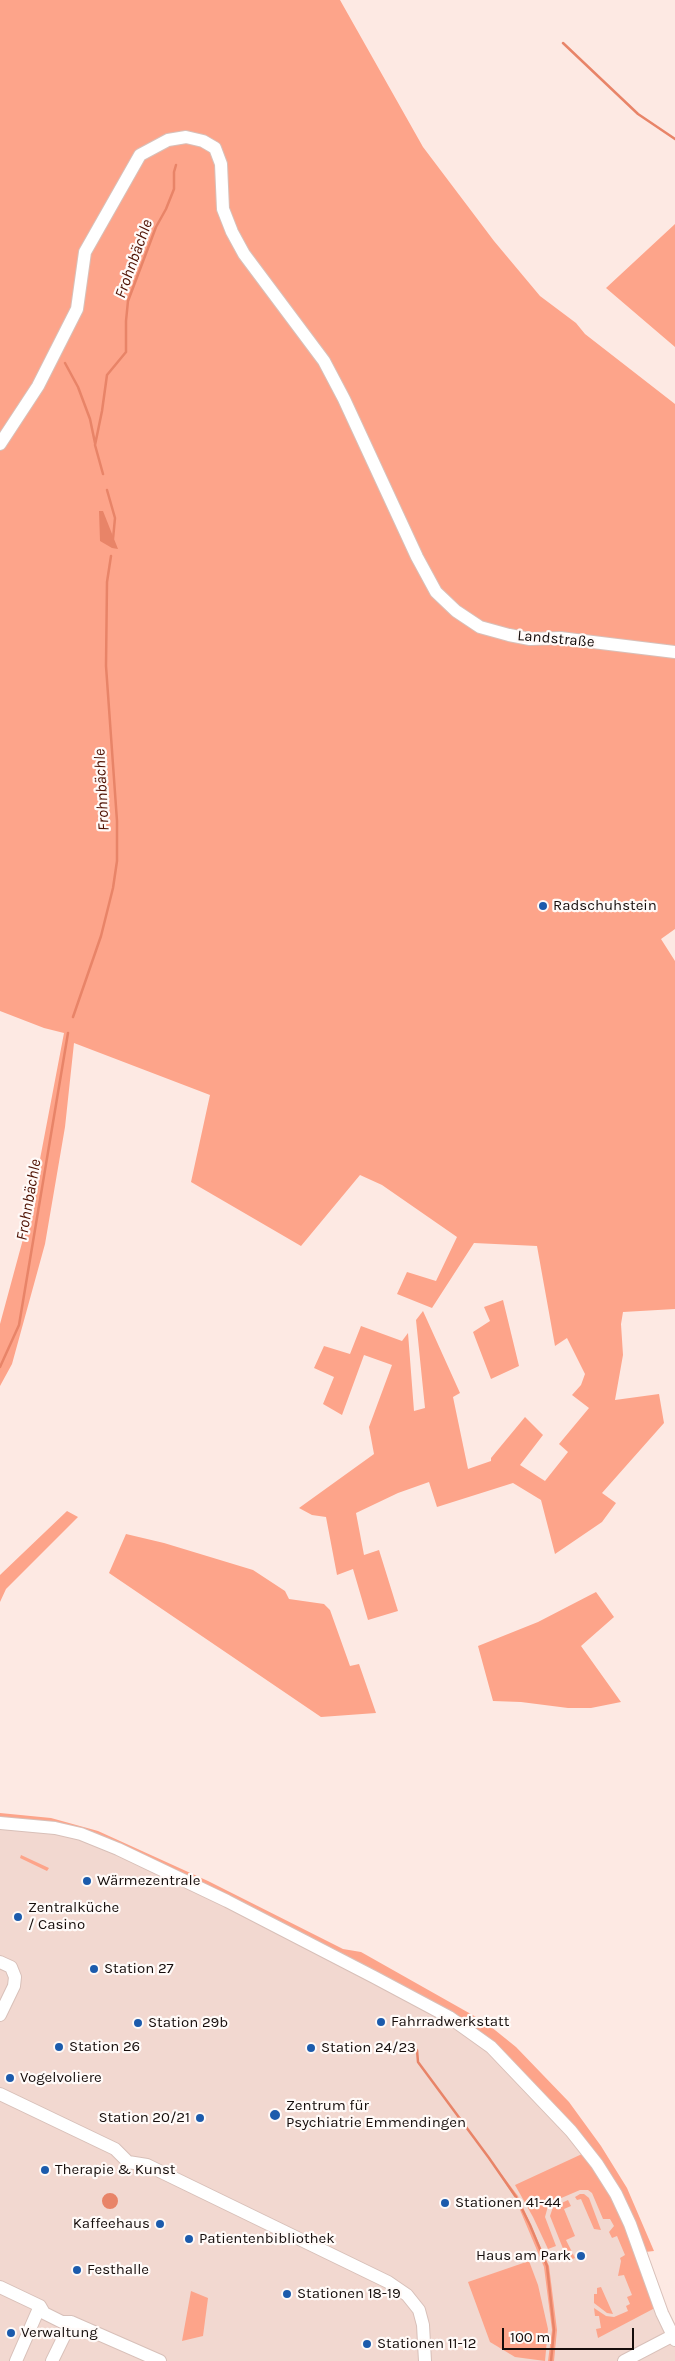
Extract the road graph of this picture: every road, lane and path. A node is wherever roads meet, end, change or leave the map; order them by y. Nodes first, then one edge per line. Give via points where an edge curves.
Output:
1 (0, 444) edge
2 (675, 652) edge
3 (0, 1823) edge
4 (0, 1962) edge
5 (0, 2015) edge
6 (0, 2094) edge
7 (0, 2287) edge
8 (40, 2306) junction
9 (71, 2322) junction
10 (674, 2338) edge
11 (16, 2361) edge
12 (52, 2361) edge
13 (160, 2361) edge
14 (425, 2361) edge
15 (624, 2361) edge

1 - 2 street, Landstraße via 38,386 78,308 85,252 140,155 168,140 186,137 203,141 215,148 221,164 223,209 232,232 244,254 324,361 436,592 480,627 509,635
3 - 10 street via 55,1828 81,1834 118,1849 374,1977 449,2017 479,2038 517,2072 597,2164 630,2224
4 - 5 street via 11,1968 15,1977
6 - 14 street via 115,2149 128,2162 147,2165 388,2282 406,2295 418,2310 423,2324
7 - 8 street
8 - 9 street via 44,2313 62,2322
8 - 11 street
9 - 12 street
9 - 13 street
10 - 15 street

